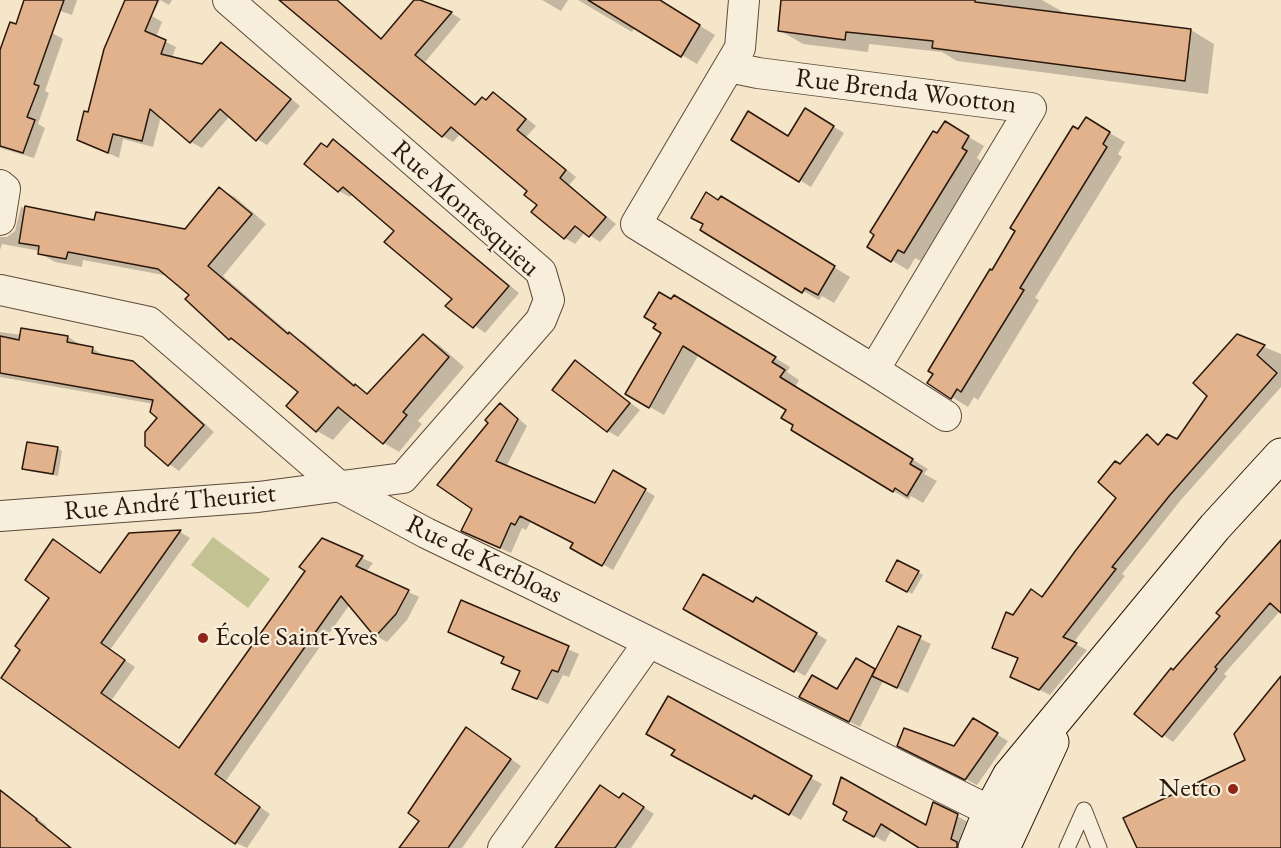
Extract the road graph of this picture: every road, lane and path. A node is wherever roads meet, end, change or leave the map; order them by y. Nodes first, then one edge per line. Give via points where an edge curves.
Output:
1 (228, 0) edge
2 (744, 0) edge
3 (729, 67) junction
4 (3, 187) edge
5 (0, 220) edge
6 (0, 290) edge
7 (874, 370) junction
8 (946, 417) dead end
9 (1281, 455) edge
10 (339, 486) junction
11 (0, 516) edge
12 (649, 642) junction
13 (1068, 707) junction
14 (990, 812) junction
15 (503, 848) edge
16 (975, 848) edge
17 (1003, 848) edge
18 (1067, 848) edge
19 (1099, 848) edge

1 - 10 street, Rue Montesquieu via 541,272 549,300 541,320 403,478
2 - 3 street via 740,48
3 - 7 street via 636,224
3 - 7 street, Rue Brenda Wootton via 1031,108
4 - 5 street
6 - 10 street, Rue de Kerbloas via 149,322
7 - 8 street
9 - 13 street via 1215,527
10 - 11 street, Rue André Theuriet via 258,497
10 - 12 street, Rue de Kerbloas
12 - 14 street, Rue de Kerbloas
12 - 15 street
13 - 14 street via 1009,776
13 - 17 street
14 - 16 street
18 - 19 lane via 1084,810

